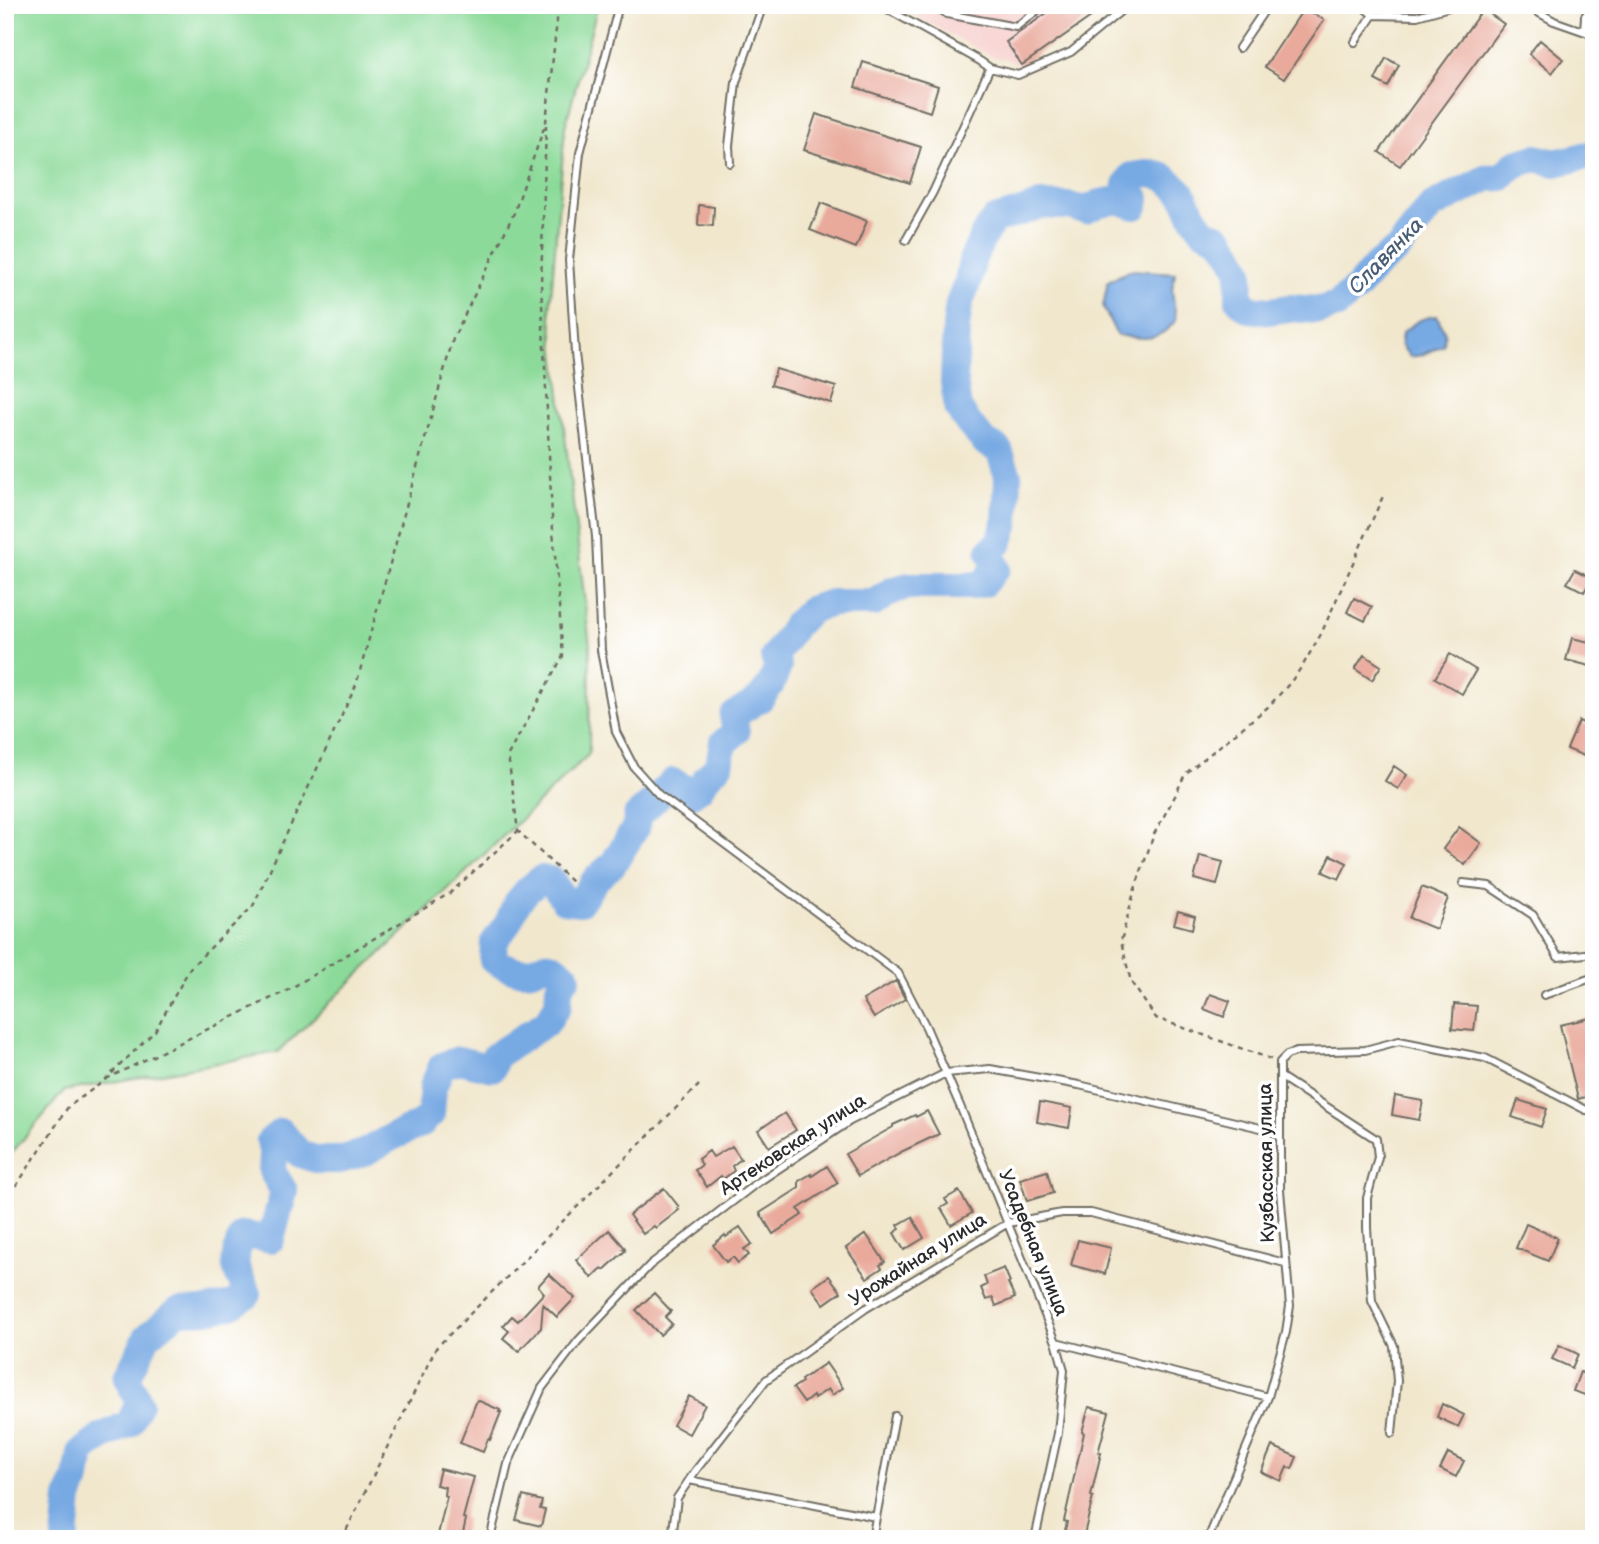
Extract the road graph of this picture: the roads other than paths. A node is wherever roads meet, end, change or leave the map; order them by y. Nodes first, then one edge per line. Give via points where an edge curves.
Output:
1 (619, 5) edge
2 (763, 5) edge
3 (880, 5) edge
4 (934, 5) edge
5 (1044, 5) edge
6 (1128, 5) edge
7 (1268, 5) edge
8 (1361, 5) edge
9 (1451, 5) edge
10 (1525, 5) edge
11 (1594, 5) edge
12 (1373, 15) junction
13 (1584, 31) junction
14 (1594, 35) edge
15 (1355, 42) dead end
16 (1239, 48) dead end
17 (990, 68) junction
18 (730, 163) dead end
19 (906, 240) dead end
20 (1463, 883) dead end
21 (1594, 953) edge
22 (1594, 976) edge
23 (1545, 995) dead end
24 (946, 1073) junction
25 (1281, 1077) junction
26 (1594, 1111) edge
27 (1280, 1135) junction
28 (1008, 1223) junction
29 (1286, 1263) junction
30 (1056, 1342) junction
31 (1268, 1397) junction
32 (895, 1416) dead end
33 (1392, 1433) dead end
34 (690, 1480) junction
35 (876, 1517) junction
36 (490, 1539) edge
37 (672, 1539) edge
38 (872, 1539) edge
39 (1035, 1539) edge
40 (1208, 1539) edge

1 - 24 lane, Усадебная улица via 580,153 569,260 596,537 601,650 616,732 634,767 659,795 898,973
2 - 18 lane via 736,82
3 - 17 lane
4 - 5 lane via 947,14 1016,27
6 - 17 lane via 1071,52 1018,75
7 - 16 lane
8 - 12 lane
9 - 12 lane via 1418,16
10 - 13 lane
11 - 13 lane via 1585,16
12 - 15 lane
13 - 14 lane
17 - 19 lane
20 - 21 lane via 1489,886 1534,915 1558,957
22 - 23 lane
24 - 27 lane, Артековская улица via 990,1069 1079,1085
24 - 28 lane, Усадебная улица
24 - 36 lane, Артековская улица via 850,1121 754,1185 650,1265 578,1341 542,1388 508,1464
25 - 26 lane, Кузбасская улица via 1280,1062 1296,1052 1365,1050 1399,1041 1485,1058
25 - 27 lane, Кузбасская улица
25 - 33 lane via 1376,1139 1378,1157 1367,1198 1367,1228 1372,1301 1394,1346 1397,1381
27 - 29 lane, Кузбасская улица
28 - 29 lane, Урожайная улица via 1091,1213
28 - 30 lane, Усадебная улица
28 - 34 lane, Урожайная улица via 865,1309 766,1380
29 - 31 lane, Кузбасская улица via 1290,1306
30 - 31 lane
30 - 39 lane, Усадебная улица via 1064,1370 1058,1433
31 - 40 lane, Кузбасская улица
32 - 35 lane
34 - 35 lane
34 - 37 lane, Урожайная улица via 677,1498
35 - 38 lane

